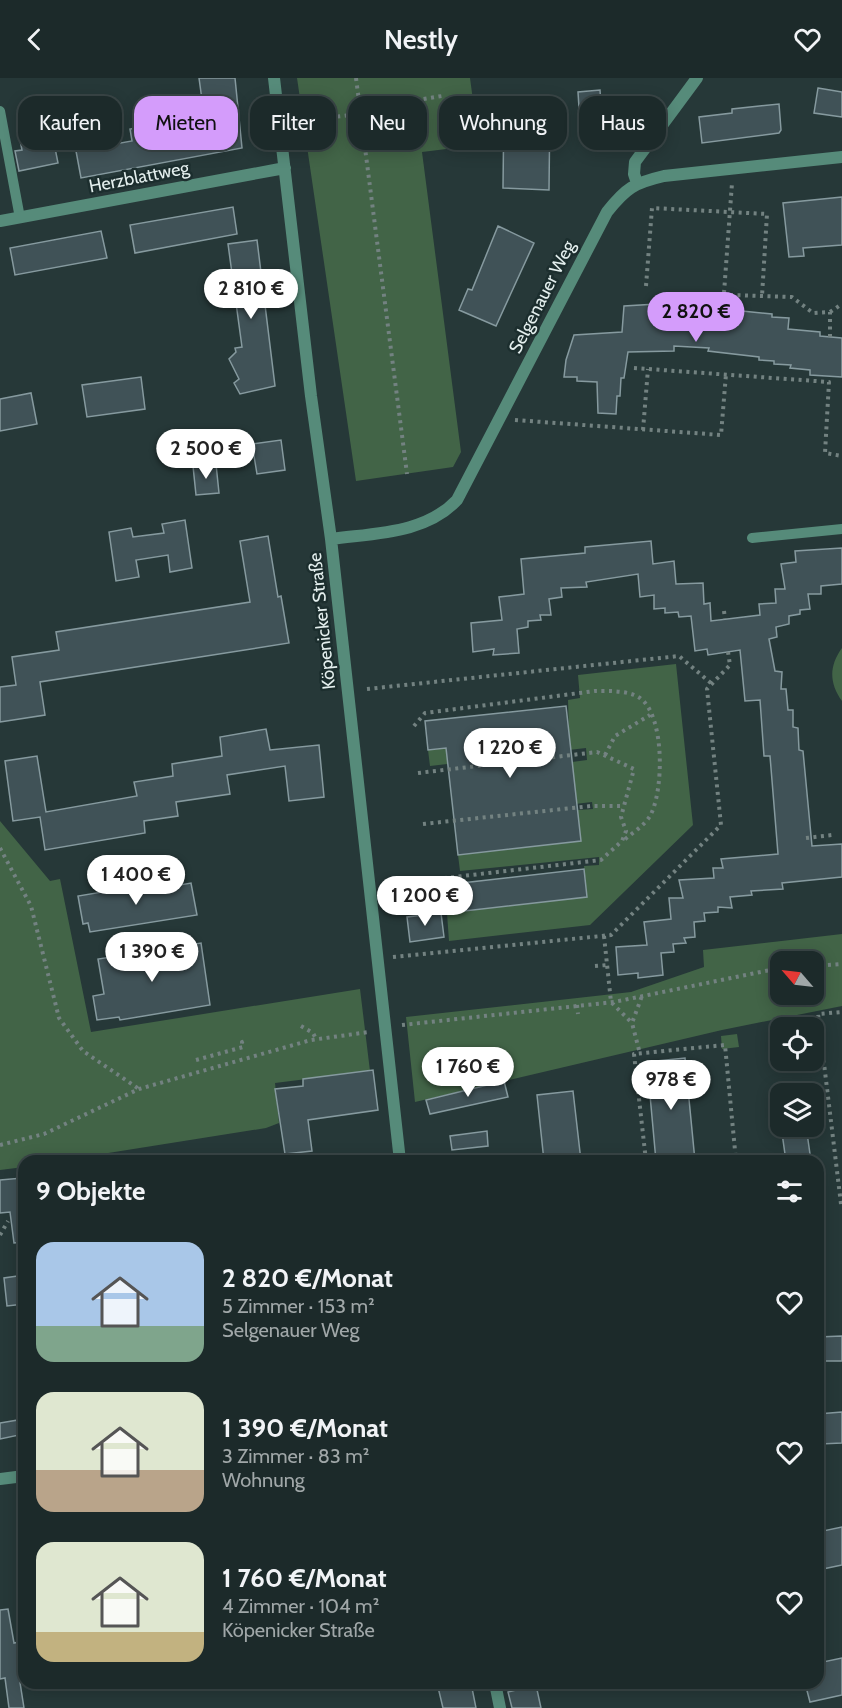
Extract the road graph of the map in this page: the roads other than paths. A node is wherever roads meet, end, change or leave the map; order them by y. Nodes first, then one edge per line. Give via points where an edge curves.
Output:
1 (274, 78) edge
2 (697, 78) edge
3 (0, 111) edge
4 (842, 157) edge
5 (285, 168) junction
6 (637, 183) junction
7 (20, 218) junction
8 (0, 221) edge
9 (842, 529) edge
10 (752, 538) dead end
11 (331, 539) junction
12 (399, 1155) edge
13 (18, 1477) edge
14 (0, 1479) edge
15 (496, 1689) edge
16 (500, 1708) edge

1 - 5 street, Köpenicker Straße
2 - 6 street via 635,162
3 - 7 lane
4 - 6 street, Selgenauer Weg via 664,176
5 - 7 street, Herzblattweg
5 - 11 street, Köpenicker Straße
6 - 11 street, Selgenauer Weg via 622,192 607,212 457,500 444,514 414,527
7 - 8 street, Herzblattweg
9 - 10 lane
11 - 12 street, Köpenicker Straße
13 - 14 street
15 - 16 street

